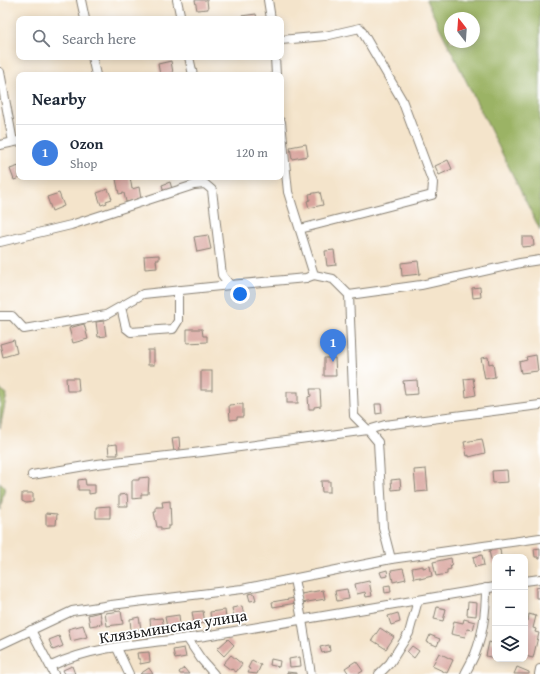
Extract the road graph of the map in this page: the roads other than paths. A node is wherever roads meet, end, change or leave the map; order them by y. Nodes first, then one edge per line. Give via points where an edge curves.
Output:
1 (81, 0) edge
2 (177, 0) edge
3 (268, 0) edge
4 (84, 16) edge
5 (180, 16) edge
6 (271, 16) edge
7 (284, 40) edge
8 (93, 60) edge
9 (190, 60) edge
10 (275, 60) edge
11 (0, 72) edge
12 (95, 72) edge
13 (192, 72) edge
14 (276, 72) edge
15 (16, 142) edge
16 (0, 145) edge
17 (284, 152) edge
18 (300, 229) junction
19 (0, 242) edge
20 (540, 260) edge
21 (314, 275) junction
22 (230, 285) junction
23 (179, 290) junction
24 (349, 295) junction
25 (121, 307) junction
26 (0, 316) edge
27 (540, 405) edge
28 (368, 430) junction
29 (32, 474) dead end
30 (540, 538) edge
31 (391, 559) junction
32 (294, 579) junction
33 (540, 579) edge
34 (528, 581) edge
35 (492, 587) edge
36 (486, 588) junction
37 (418, 600) junction
38 (302, 620) junction
39 (31, 630) junction
40 (187, 638) junction
41 (0, 645) edge
42 (117, 648) junction
43 (540, 669) edge
44 (52, 670) edge
45 (129, 674) edge
46 (214, 674) edge
47 (311, 674) edge
48 (379, 674) edge
49 (465, 674) edge
50 (539, 674) edge

1 - 4 street
2 - 5 street
3 - 6 street
7 - 18 street via 325,36 360,28 402,100 433,183 432,195
8 - 12 street
9 - 13 street
10 - 14 street
11 - 15 street
15 - 16 street
17 - 18 street via 288,192
18 - 21 street
19 - 22 street via 71,225 194,185 205,184 212,190 222,275
20 - 24 street via 421,284
21 - 22 street via 306,278
21 - 24 street via 334,278
22 - 23 street
23 - 25 street via 143,294
23 - 25 street via 178,321 173,329 131,332 126,328
24 - 28 street via 354,416
25 - 26 street via 106,315 24,330 12,316
27 - 28 street via 385,425
28 - 29 street
28 - 31 street via 378,442 383,528
30 - 31 street
31 - 32 street
32 - 38 street
32 - 39 street via 242,589 72,611
33 - 34 street
35 - 36 street, Клязьминская улица
36 - 37 street, Клязьминская улица
36 - 49 street via 483,622 475,654
37 - 38 street, Клязьминская улица
37 - 48 street via 409,633 390,663
38 - 40 street, Клязьминская улица
38 - 47 street
39 - 41 street
39 - 44 street, Клязьминская улица
40 - 42 street, Клязьминская улица
40 - 46 street
42 - 44 street, Клязьминская улица via 76,656
42 - 45 street
43 - 50 street

